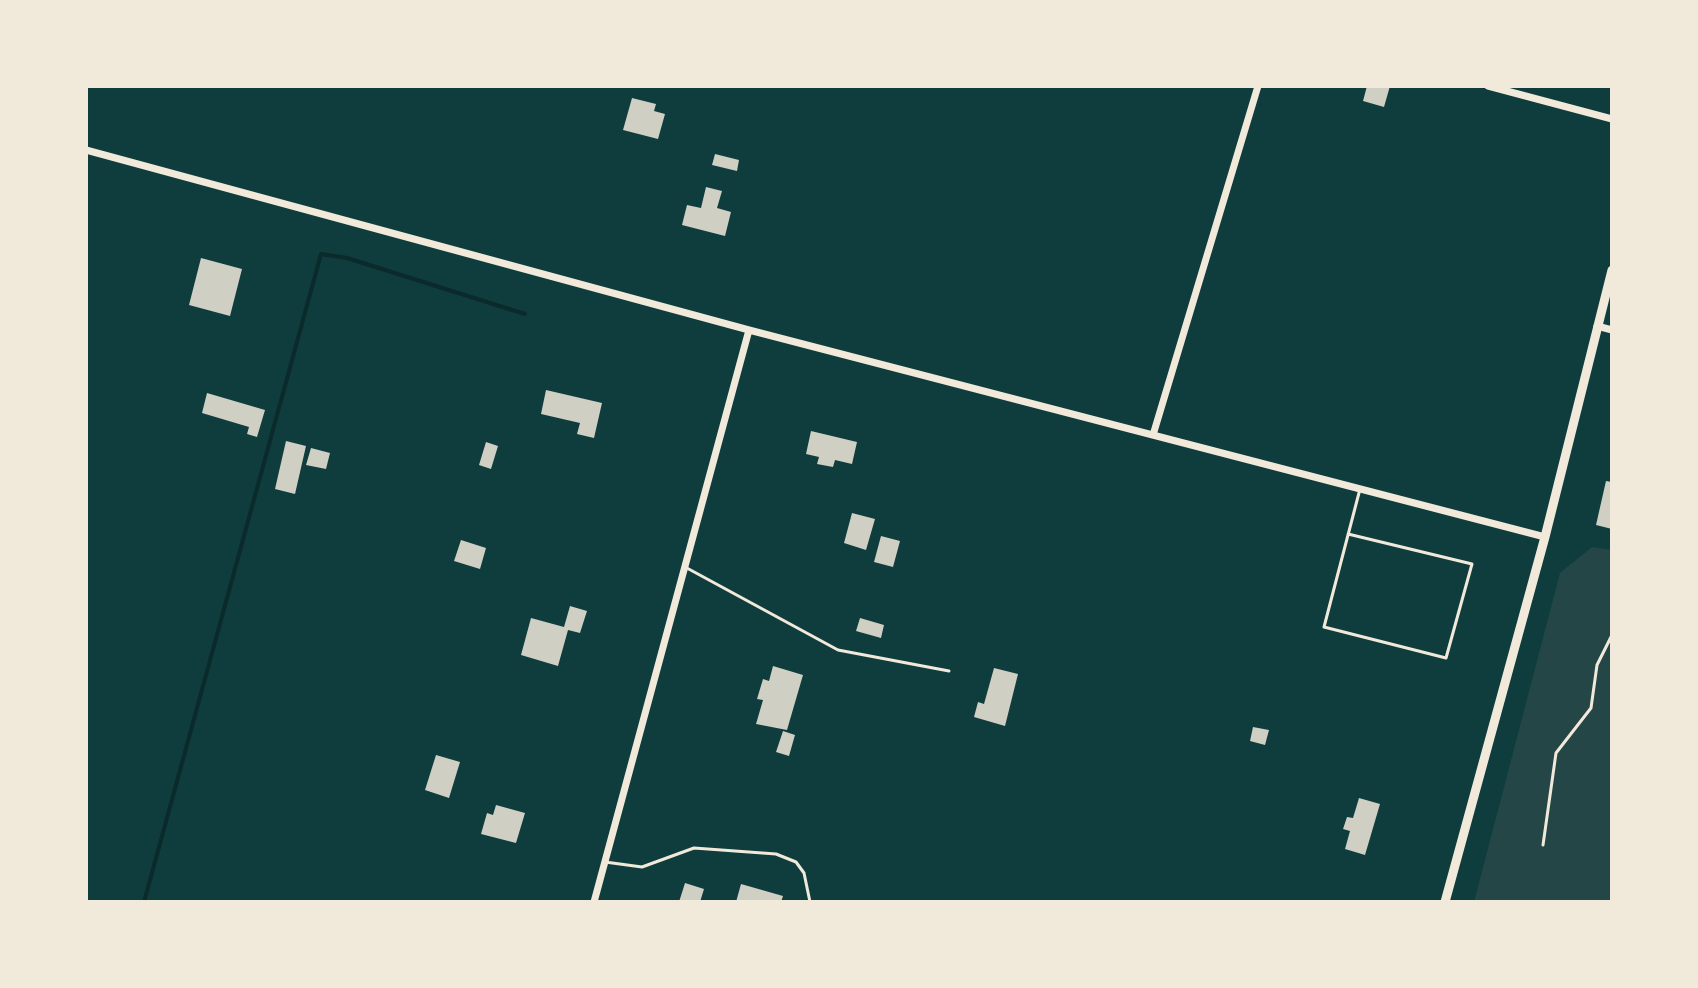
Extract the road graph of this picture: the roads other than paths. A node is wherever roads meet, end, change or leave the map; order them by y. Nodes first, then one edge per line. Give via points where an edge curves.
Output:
1 (1258, 86) edge
2 (1488, 86) edge
3 (1612, 119) edge
4 (86, 150) edge
5 (1612, 270) edge
6 (1597, 326) junction
7 (749, 330) junction
8 (1612, 330) edge
9 (1153, 435) junction
10 (1360, 489) junction
11 (1348, 534) junction
12 (1545, 537) junction
13 (685, 567) junction
14 (1612, 635) edge
15 (949, 671) dead end
16 (1543, 845) dead end
17 (605, 862) junction
18 (594, 902) edge
19 (810, 902) edge
20 (1445, 902) edge

1 - 9 street
2 - 3 street
4 - 7 street
5 - 6 street
6 - 8 street
6 - 12 street
7 - 9 street
7 - 13 street
9 - 10 street
10 - 11 lane
10 - 12 street
11 - 11 lane via 1324,627 1446,658 1472,564
12 - 20 street
13 - 15 lane via 838,650
13 - 17 street
14 - 16 lane via 1597,665 1591,708 1556,753
17 - 18 street
17 - 19 lane via 642,867 694,848 776,854 796,862 804,873

